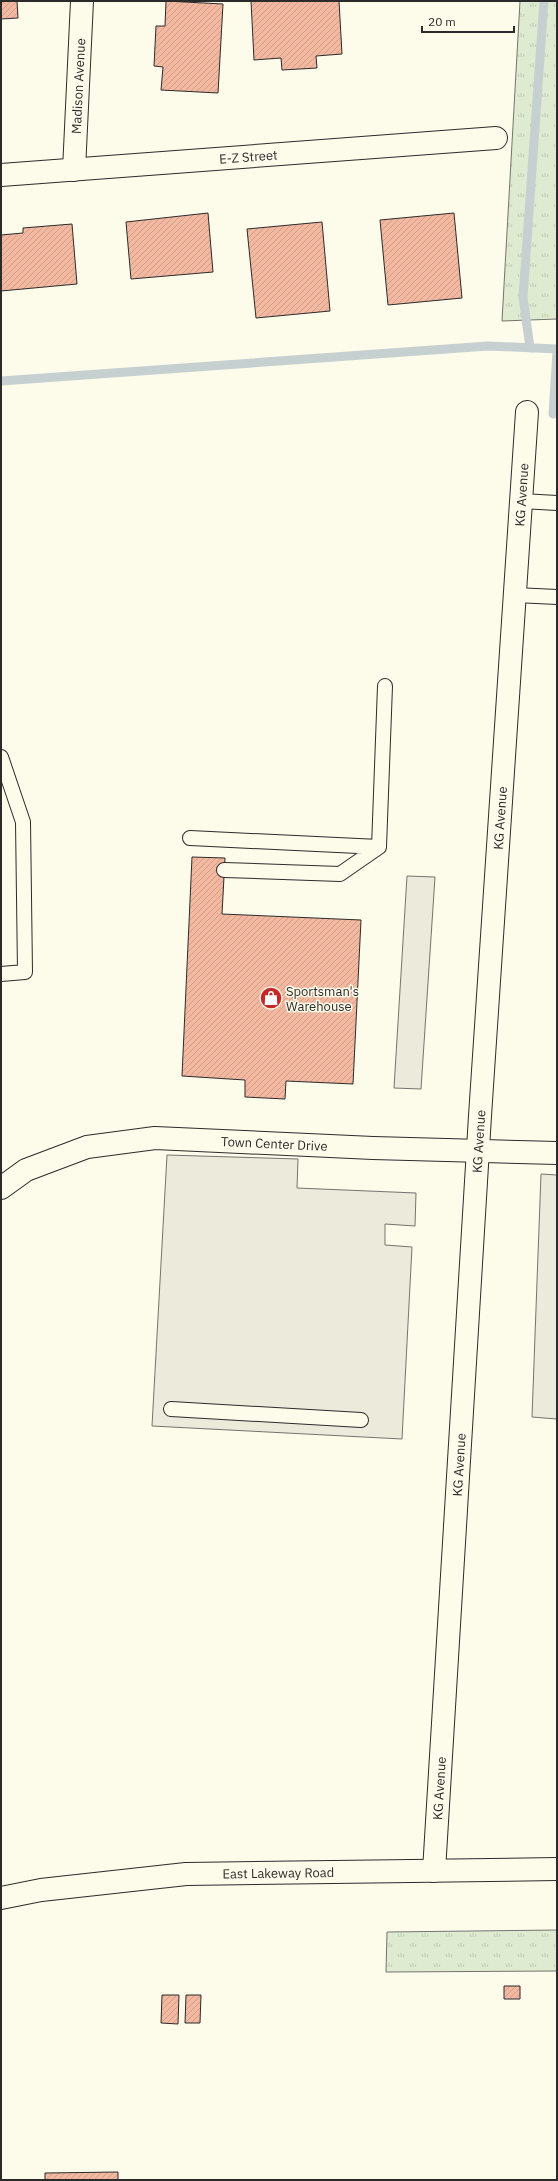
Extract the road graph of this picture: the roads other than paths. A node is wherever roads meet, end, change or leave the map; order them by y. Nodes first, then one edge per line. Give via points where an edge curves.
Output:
1 (82, 1) edge
2 (496, 138) dead end
3 (74, 170) junction
4 (1, 175) edge
5 (527, 412) dead end
6 (521, 501) junction
7 (557, 503) edge
8 (515, 595) junction
9 (557, 597) edge
10 (385, 686) dead end
11 (1, 757) edge
12 (190, 838) dead end
13 (379, 847) junction
14 (224, 870) dead end
15 (1, 974) edge
16 (478, 1152) junction
17 (557, 1153) edge
18 (1, 1188) edge
19 (170, 1409) dead end
20 (361, 1420) dead end
21 (557, 1869) edge
22 (434, 1871) junction
23 (1, 1898) edge

1 - 3 street, Madison Avenue
2 - 3 street, E-Z Street
3 - 4 street, E-Z Street
5 - 6 street, KG Avenue
6 - 7 lane
6 - 8 street, KG Avenue
8 - 9 lane
8 - 16 street, KG Avenue
10 - 13 lane
11 - 15 lane via 23,822 24,972
12 - 13 lane
13 - 14 lane via 340,874
16 - 17 street, Town Center Drive
16 - 18 street, Town Center Drive via 155,1138 87,1147 26,1170
16 - 22 street, KG Avenue
19 - 20 lane
21 - 22 street, East Lakeway Road
22 - 23 street, East Lakeway Road via 186,1874 41,1890

